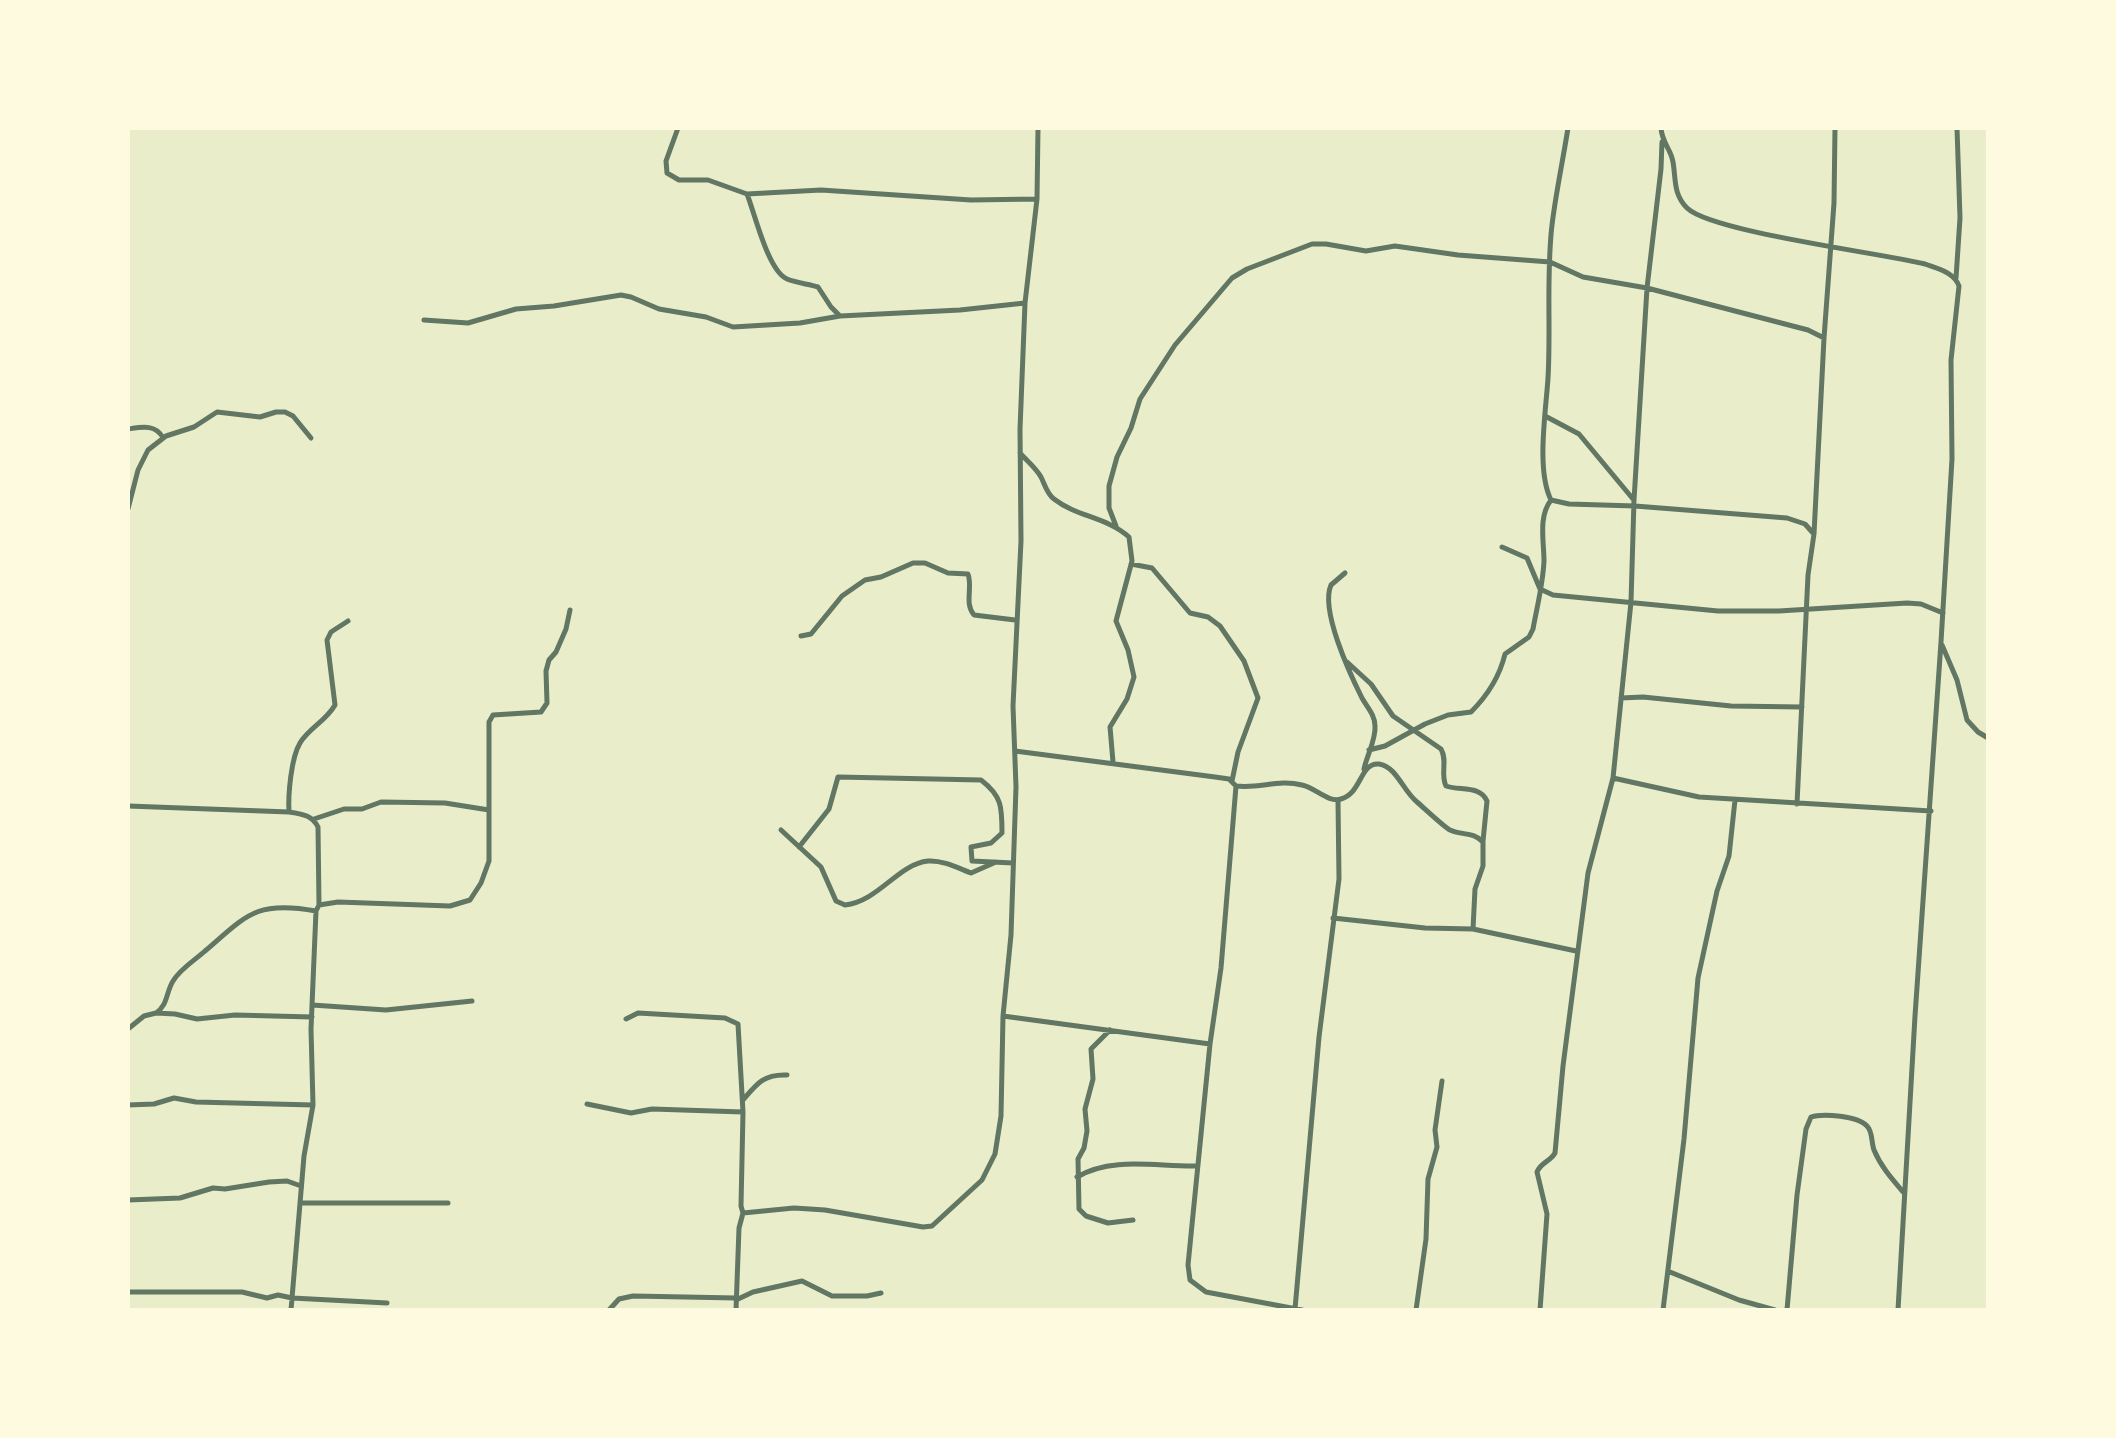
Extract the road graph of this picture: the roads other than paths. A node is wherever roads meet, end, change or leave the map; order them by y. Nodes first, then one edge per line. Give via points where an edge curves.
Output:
1 (678, 128) edge
2 (1038, 128) edge
3 (1568, 128) edge
4 (1661, 128) edge
5 (1835, 128) edge
6 (1957, 128) edge
7 (1662, 141) junction
8 (747, 194) junction
9 (1037, 199) junction
10 (1832, 245) junction
11 (1550, 262) junction
12 (1956, 278) junction
13 (1647, 288) junction
14 (1025, 303) junction
15 (840, 316) junction
16 (424, 320) dead end
17 (1824, 338) junction
18 (1545, 416) junction
19 (128, 429) edge
20 (163, 438) junction
21 (311, 438) dead end
22 (1019, 452) junction
23 (1551, 500) junction
24 (1634, 503) junction
25 (128, 509) edge
26 (1116, 526) junction
27 (1814, 534) junction
28 (1502, 547) dead end
29 (1131, 564) junction
30 (1345, 573) dead end
31 (1540, 589) junction
32 (1631, 602) junction
33 (1808, 608) junction
34 (570, 610) dead end
35 (1943, 613) junction
36 (1015, 620) junction
37 (348, 621) dead end
38 (801, 636) dead end
39 (1941, 642) junction
40 (1347, 662) junction
41 (1621, 698) junction
42 (1802, 707) junction
43 (1412, 731) junction
44 (1988, 738) edge
45 (1369, 750) junction
46 (1015, 751) junction
47 (1113, 762) junction
48 (1364, 770) junction
49 (1613, 778) junction
50 (1234, 783) junction
51 (1735, 800) junction
52 (1338, 801) junction
53 (1797, 804) junction
54 (128, 806) edge
55 (489, 810) junction
56 (1931, 811) junction
57 (289, 812) junction
58 (314, 819) junction
59 (781, 830) dead end
60 (1483, 842) junction
61 (799, 847) junction
62 (997, 862) junction
63 (1013, 863) junction
64 (317, 908) junction
65 (1333, 918) junction
66 (1473, 929) junction
67 (1576, 951) junction
68 (472, 1001) dead end
69 (312, 1005) junction
70 (156, 1013) junction
71 (1003, 1016) junction
72 (312, 1017) junction
73 (626, 1019) dead end
74 (128, 1029) edge
75 (1110, 1030) junction
76 (1210, 1044) junction
77 (787, 1075) dead end
78 (1442, 1081) dead end
79 (742, 1100) junction
80 (587, 1104) dead end
81 (128, 1105) edge
82 (313, 1105) junction
83 (743, 1112) junction
84 (1197, 1166) junction
85 (1077, 1177) junction
86 (301, 1186) junction
87 (1904, 1193) junction
88 (128, 1200) edge
89 (300, 1203) junction
90 (448, 1203) dead end
91 (743, 1213) junction
92 (1133, 1220) dead end
93 (1670, 1272) junction
94 (128, 1292) edge
95 (881, 1293) dead end
96 (292, 1298) junction
97 (736, 1299) junction
98 (387, 1303) dead end
99 (291, 1310) edge
100 (609, 1310) edge
101 (736, 1310) edge
102 (1295, 1310) edge
103 (1302, 1310) edge
104 (1416, 1310) edge
105 (1540, 1310) edge
106 (1663, 1310) edge
107 (1775, 1310) edge
108 (1787, 1310) edge
109 (1898, 1310) edge

1 - 8 street via 667,173
2 - 9 street
3 - 11 street
4 - 7 street
5 - 10 street
6 - 12 street
7 - 10 street via 1673,162 1677,196 1688,210 1758,232
7 - 13 street
8 - 9 street via 821,190
8 - 15 street via 779,274 818,287
9 - 14 street
10 - 12 street via 1925,264
10 - 17 street
11 - 13 street via 1583,277
11 - 18 street
11 - 26 street via 1317,243 1232,278 1182,335 1140,399 1109,486
12 - 35 street
13 - 17 street
13 - 24 street
14 - 15 street
14 - 22 street
15 - 16 street via 733,327 621,295 516,309 468,323
17 - 27 street
18 - 23 street via 1543,450
18 - 24 street via 1579,434
19 - 20 street via 155,429
20 - 21 street via 221,411 260,417 285,412
20 - 25 street via 142,459
22 - 26 street via 1055,500
22 - 36 street via 1021,541
23 - 24 street
23 - 31 street via 1545,512
24 - 27 street via 1787,518 1805,524
24 - 32 street
26 - 29 street via 1129,537
27 - 33 street
28 - 31 street via 1527,558
29 - 47 street via 1116,621 1134,677 1110,727
29 - 50 street via 1152,568 1190,613 1215,621 1244,661 1258,698 1238,752
30 - 40 street via 1331,585 1328,600
31 - 32 street via 1553,595
31 - 43 street via 1529,637 1505,654 1481,702 1471,712 1448,715
32 - 33 street via 1718,611
32 - 41 street
33 - 35 street via 1921,604
33 - 42 street
34 - 55 street via 549,660 547,703 541,712 501,713 489,722
35 - 39 street
36 - 38 street via 974,615 968,602 968,574 913,563 865,580 842,596 811,634
36 - 46 street
37 - 57 street via 327,640 335,705 299,744
39 - 44 street via 1967,720
39 - 56 street
40 - 43 street
40 - 45 street via 1373,716
41 - 42 street
41 - 49 street
42 - 53 street
43 - 45 street
43 - 60 street via 1441,749 1446,786 1485,795
45 - 48 street
46 - 47 street
46 - 63 street
47 - 50 street
48 - 52 street via 1353,793
48 - 60 street via 1380,764 1391,769 1405,790 1448,829 1472,833
49 - 51 street
49 - 67 street via 1588,873
50 - 52 street via 1253,788 1288,782
50 - 76 street
51 - 53 street
51 - 93 street via 1729,856 1698,978
52 - 65 street via 1339,879
53 - 56 street
54 - 57 street
55 - 58 street via 381,802
55 - 64 street via 486,872 463,904 338,902
56 - 87 street
57 - 58 street
58 - 64 street
59 - 61 street
60 - 66 street
61 - 62 street via 821,867 836,901 845,905 877,893 928,861 971,873
61 - 62 street via 829,809 838,777 981,780 1002,805 1002,833 991,843 971,847 970,858
62 - 63 street
63 - 71 street
64 - 69 street
64 - 70 street via 252,912 176,976
65 - 66 street
65 - 102 street
66 - 67 street
67 - 105 street via 1555,1153 1537,1172 1547,1214
68 - 69 street via 386,1010
69 - 72 street
70 - 72 street via 197,1019
70 - 74 street
71 - 75 street
71 - 91 street via 995,1154 982,1180 939,1221 923,1227 794,1208
72 - 82 street
73 - 79 street via 638,1013 725,1018 738,1024
75 - 76 street
75 - 85 street via 1091,1049 1093,1079
76 - 84 street
77 - 79 street via 761,1079
78 - 104 street
79 - 83 street
80 - 83 street via 631,1113
81 - 82 street via 174,1098
82 - 86 street
83 - 91 street
84 - 85 street via 1107,1165
84 - 102 street via 1190,1280 1206,1292
85 - 92 street via 1079,1209 1086,1216 1108,1223
86 - 88 street via 269,1182 213,1188 180,1198
86 - 89 street
87 - 108 street via 1882,1166 1865,1123 1811,1117 1797,1195
87 - 109 street
89 - 90 street
89 - 96 street
91 - 97 street
93 - 106 street
93 - 107 street
94 - 96 street via 242,1292
95 - 97 street via 832,1296 802,1281
96 - 98 street
96 - 99 street
97 - 100 street via 633,1296 619,1299
97 - 101 street
102 - 103 street

